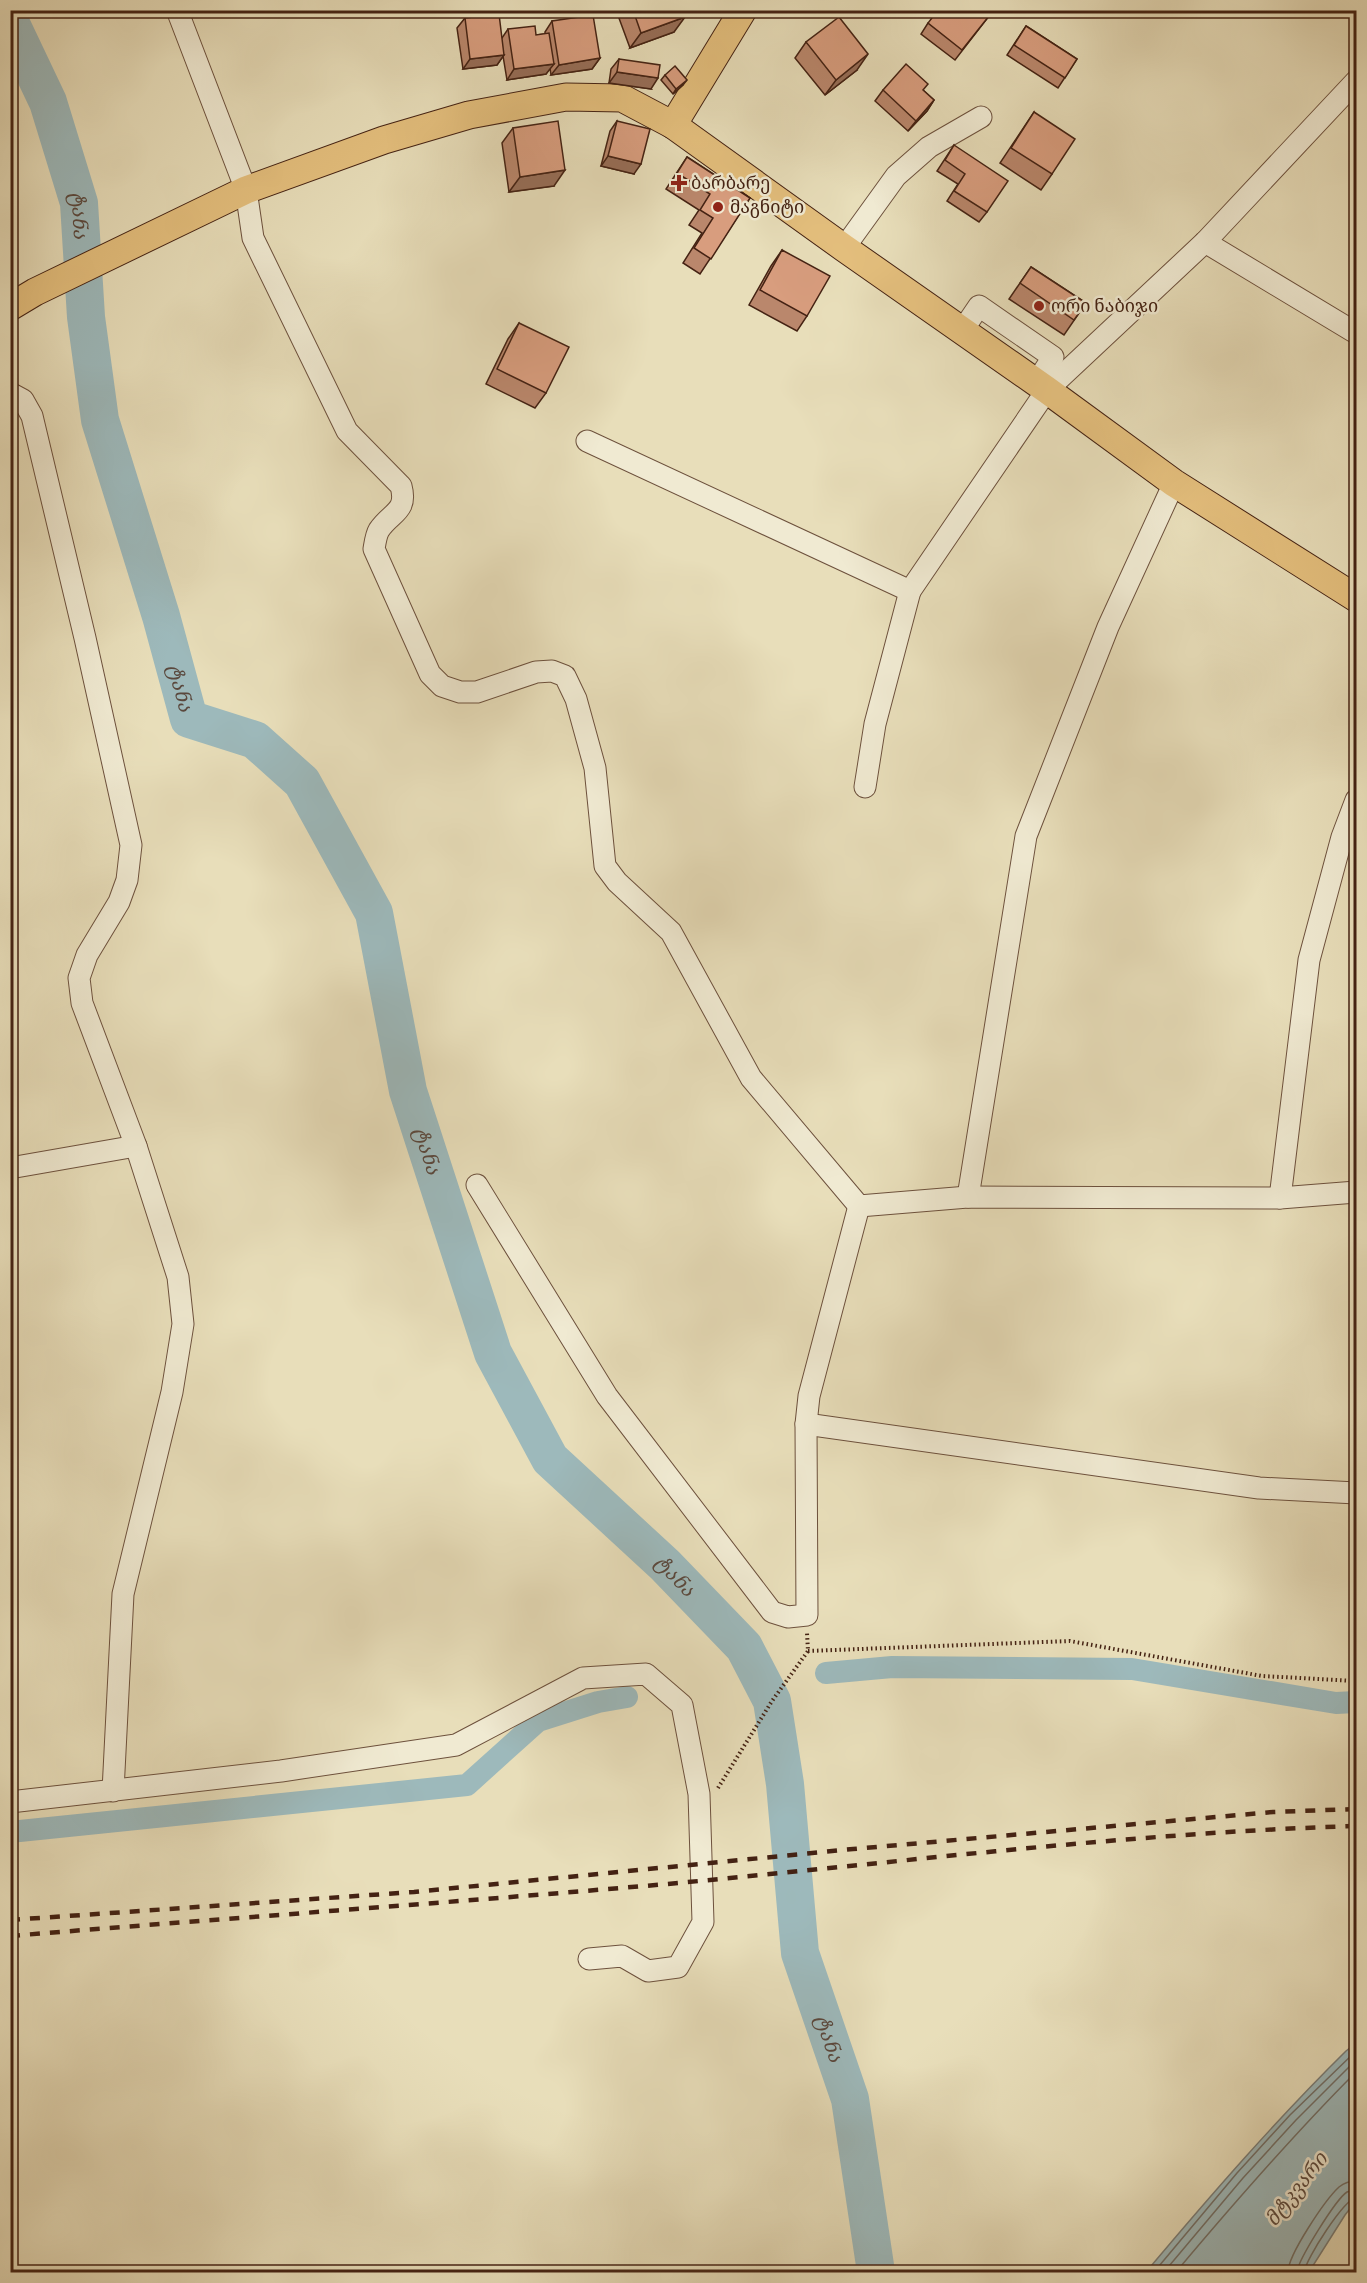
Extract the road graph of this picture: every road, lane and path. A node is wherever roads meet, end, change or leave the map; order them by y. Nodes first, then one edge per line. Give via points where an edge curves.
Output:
1 (177, 10) edge
2 (743, 10) edge
3 (1356, 81) edge
4 (981, 117) dead end
5 (673, 125) junction
6 (246, 190) junction
7 (1205, 242) junction
8 (844, 248) junction
9 (10, 307) edge
10 (1356, 333) edge
11 (1042, 386) junction
12 (10, 393) edge
13 (587, 441) dead end
14 (1174, 483) junction
15 (910, 591) junction
16 (1356, 598) edge
17 (865, 787) dead end
18 (1356, 800) edge
19 (136, 1146) junction
20 (10, 1168) edge
21 (477, 1185) dead end
22 (1356, 1192) edge
23 (968, 1197) junction
24 (1280, 1198) junction
25 (859, 1206) junction
26 (806, 1424) junction
27 (1356, 1493) edge
28 (807, 1615) junction
29 (808, 1651) junction
30 (1356, 1681) edge
31 (112, 1791) junction
32 (699, 1794) junction
33 (10, 1803) edge
34 (589, 1959) dead end

1 - 6 street
2 - 5 main road
3 - 7 street
4 - 8 street via 929,147 896,176
5 - 6 main road via 622,98 566,97 469,115 394,137
5 - 8 main road
6 - 9 main road
6 - 25 street via 253,238 347,431 401,486 404,498 400,509 378,531 374,549 430,674 442,686 460,692 477,692 536,672 552,670 565,676 576,699 595,768 605,866 671,932 751,1078
7 - 10 street
7 - 11 street
8 - 11 main road
11 - 14 main road
11 - 15 street
12 - 19 street via 23,400 33,416 131,845 127,880 119,902 87,955 79,978 82,1004
13 - 15 street
14 - 16 main road
14 - 23 street via 1108,627 1026,836
15 - 17 street via 875,724
18 - 24 street via 1342,837 1309,960
19 - 20 street
19 - 31 street via 178,1276 183,1324 172,1392 123,1594
21 - 28 street via 607,1396 772,1612 789,1617
22 - 24 street
23 - 24 street
23 - 25 street
25 - 26 street via 809,1396
26 - 27 street via 1259,1488
26 - 28 street
28 - 29 path
29 - 30 path via 1070,1641 1262,1676
29 - 32 path via 717,1789
31 - 32 street via 456,1745 583,1678 646,1674 682,1705
31 - 33 street
32 - 34 street via 703,1922 678,1967 648,1971 622,1956

